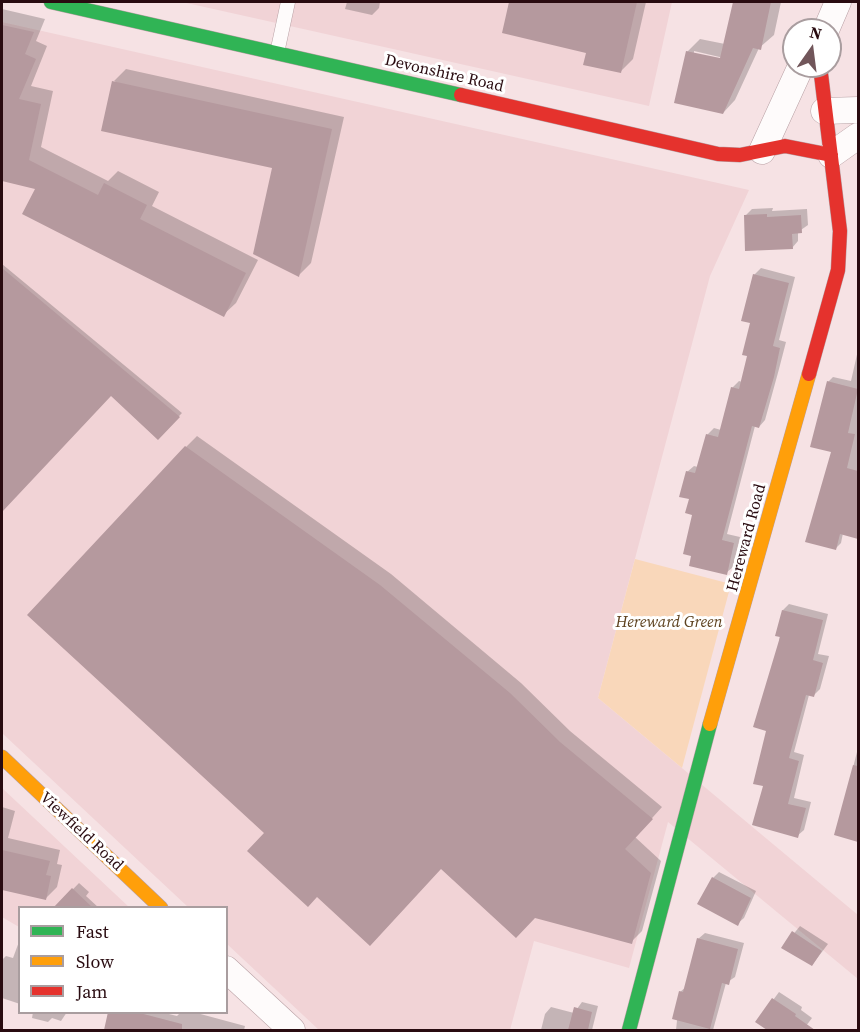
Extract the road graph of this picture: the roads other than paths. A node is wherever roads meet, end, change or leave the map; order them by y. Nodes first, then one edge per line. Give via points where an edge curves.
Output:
1 (51, 2) edge
2 (288, 2) edge
3 (838, 2) edge
4 (106, 8) edge
5 (831, 18) edge
6 (277, 53) junction
7 (795, 78) edge
8 (821, 78) edge
9 (858, 110) edge
10 (824, 111) junction
11 (858, 136) edge
12 (762, 151) junction
13 (831, 156) junction
14 (2, 757) edge
15 (159, 906) edge
16 (228, 971) edge
17 (292, 1030) edge
18 (629, 1030) edge

1 - 4 street, Devonshire Road
2 - 6 lane
3 - 5 street
4 - 6 street, Devonshire Road
6 - 12 street, Devonshire Road via 718,154
7 - 12 street
8 - 10 street, Hereward Road
9 - 10 street
10 - 13 street, Hereward Road
11 - 13 street
12 - 13 street, Devonshire Road via 785,146
13 - 18 street, Hereward Road via 840,231 838,270
14 - 15 street, Viewfield Road
16 - 17 street

